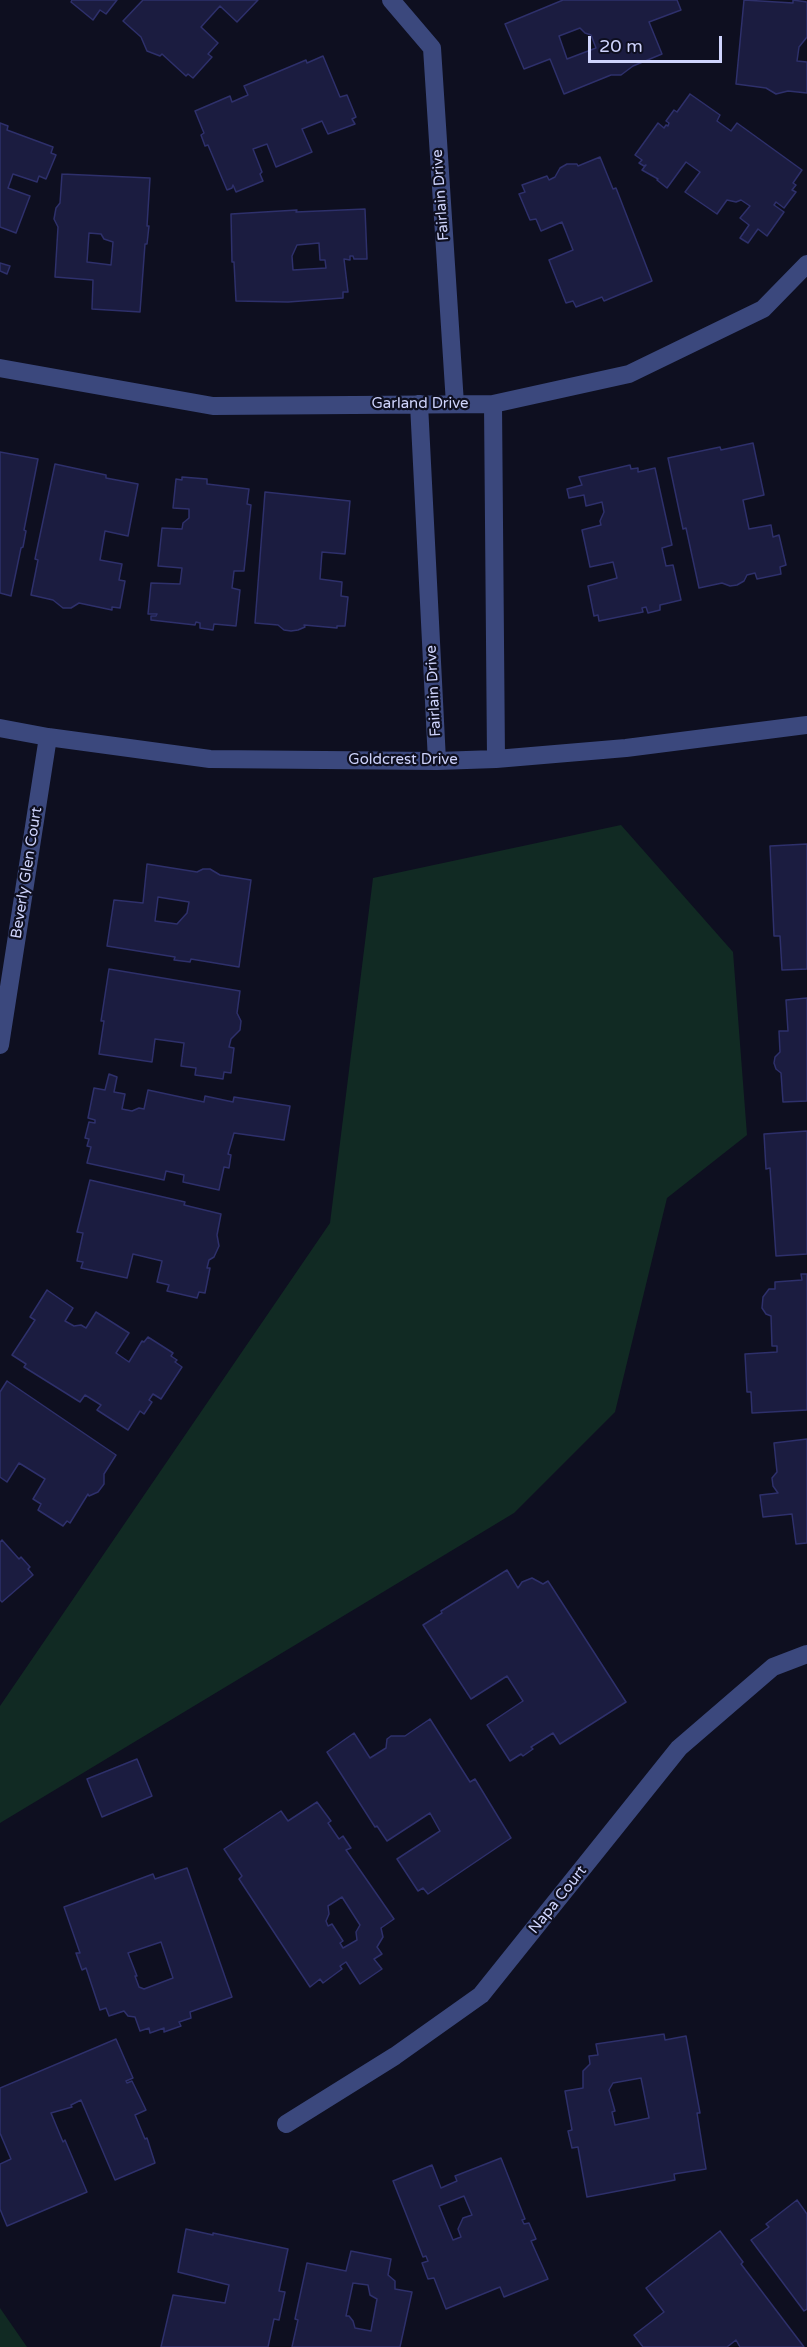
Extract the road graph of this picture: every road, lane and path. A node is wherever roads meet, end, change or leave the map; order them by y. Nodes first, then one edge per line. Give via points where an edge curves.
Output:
1 (391, 0) edge
2 (807, 264) edge
3 (0, 368) edge
4 (418, 404) junction
5 (455, 404) junction
6 (493, 404) junction
7 (807, 725) edge
8 (0, 728) edge
9 (48, 737) junction
10 (496, 759) junction
11 (437, 761) junction
12 (0, 1045) edge
13 (807, 1654) edge
14 (286, 2124) dead end

1 - 5 street, Fairlain Drive via 432,48
2 - 6 street, Garland Drive via 763,309 629,374
3 - 4 street, Garland Drive via 213,406
4 - 5 street, Garland Drive
4 - 11 street, Fairlain Drive
5 - 6 street, Garland Drive
6 - 10 street
7 - 10 street, Goldcrest Drive via 626,748
8 - 9 street, Goldcrest Drive
9 - 11 street, Goldcrest Drive via 210,759
9 - 12 street, Beverly Glen Court
10 - 11 street, Goldcrest Drive
13 - 14 street, Napa Court via 773,1667 679,1748 481,1995 395,2056

